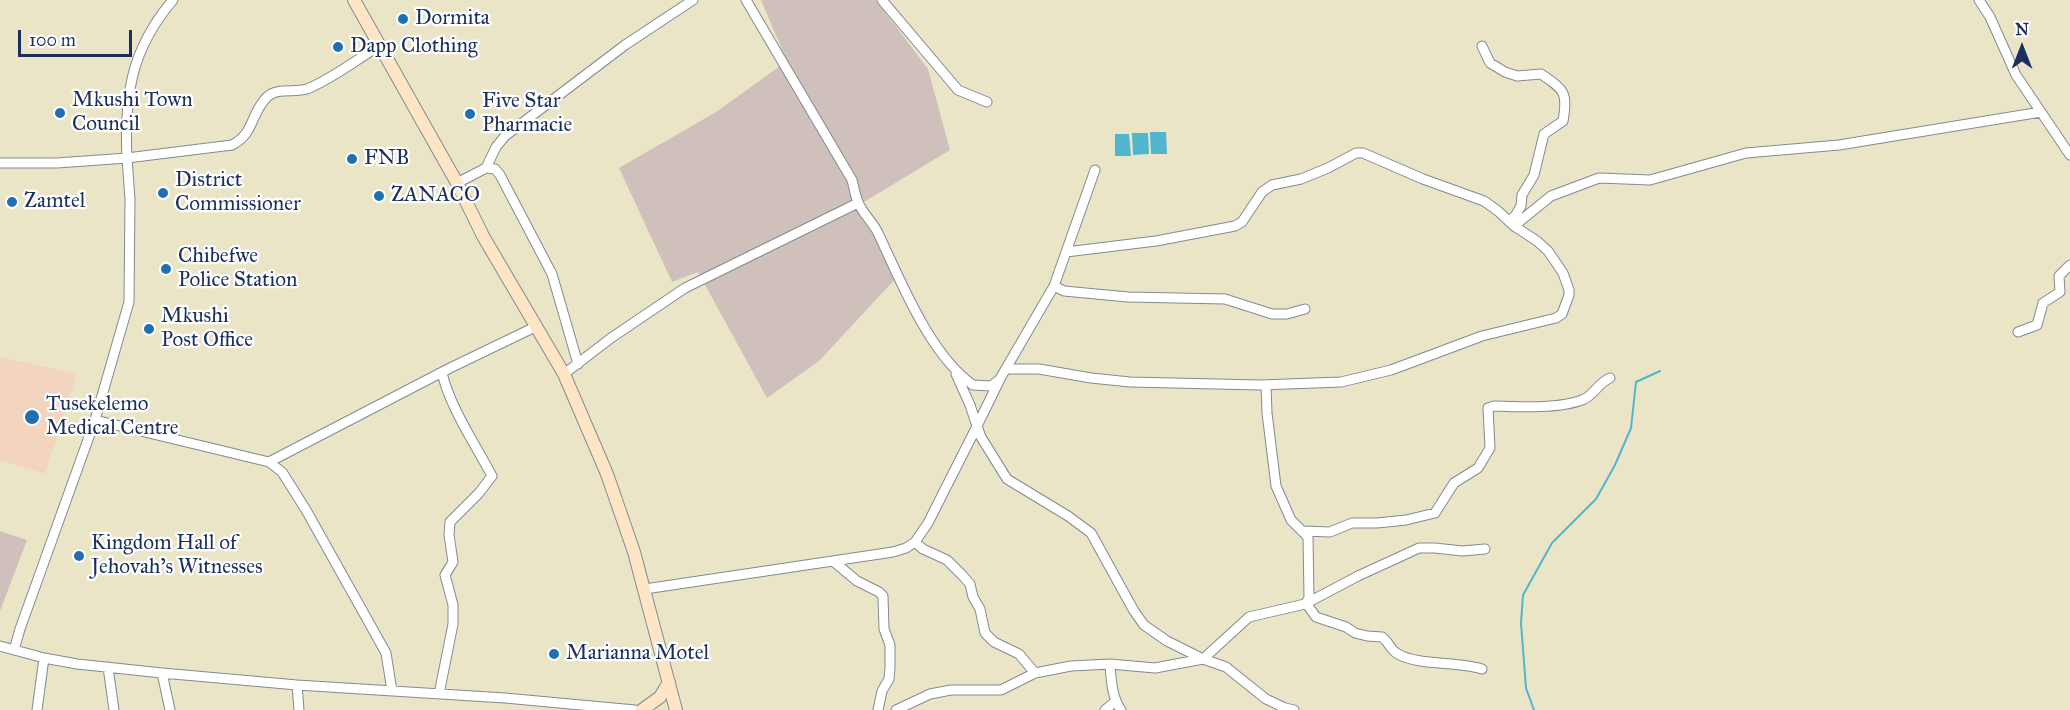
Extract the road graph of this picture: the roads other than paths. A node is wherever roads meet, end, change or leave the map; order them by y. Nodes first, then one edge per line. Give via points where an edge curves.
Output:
1 (173, 0) edge
2 (354, 0) edge
3 (693, 0) edge
4 (746, 0) edge
5 (882, 0) edge
6 (1979, 0) edge
7 (379, 46) junction
8 (1482, 46) dead end
9 (987, 102) dead end
10 (2041, 112) junction
11 (2070, 155) edge
12 (127, 158) junction
13 (0, 163) edge
14 (486, 168) junction
15 (1095, 170) dead end
16 (457, 183) junction
17 (858, 203) junction
18 (1511, 224) junction
19 (1066, 252) junction
20 (2070, 265) edge
21 (1054, 286) junction
22 (1305, 309) dead end
23 (535, 327) junction
24 (2018, 332) dead end
25 (949, 361) junction
26 (578, 364) junction
27 (442, 372) junction
28 (1004, 373) junction
29 (564, 374) junction
30 (1610, 378) dead end
31 (1266, 385) junction
32 (95, 420) junction
33 (977, 426) junction
34 (286, 455) junction
35 (269, 462) junction
36 (282, 472) junction
37 (1303, 531) junction
38 (915, 542) junction
39 (1485, 549) dead end
40 (833, 561) junction
41 (645, 588) junction
42 (1306, 603) junction
43 (0, 646) edge
44 (14, 650) junction
45 (44, 658) junction
46 (1203, 659) junction
47 (1110, 664) junction
48 (108, 667) junction
49 (1482, 669) dead end
50 (162, 673) junction
51 (1035, 673) junction
52 (669, 682) junction
53 (297, 685) junction
54 (392, 691) junction
55 (439, 694) junction
56 (1119, 705) edge
57 (37, 710) edge
58 (114, 710) edge
59 (170, 710) edge
60 (299, 710) edge
61 (635, 710) edge
62 (642, 710) edge
63 (676, 710) edge
64 (878, 710) edge
65 (896, 710) edge
66 (1105, 710) edge
67 (1294, 710) edge

1 - 12 street via 140,50 131,78 126,115
2 - 7 main road
3 - 14 street via 625,45 505,136
4 - 17 street via 852,180
5 - 9 street via 958,90
6 - 10 street via 2016,75
7 - 12 street via 315,86 268,96 243,140 232,145
7 - 16 main road
8 - 18 street via 1493,66 1515,76 1541,74 1561,87 1565,98 1564,120 1544,134 1534,174
10 - 11 street
10 - 18 street via 1839,145 1746,153 1650,180 1599,178 1551,196
12 - 13 street
12 - 32 street via 129,302
14 - 16 street
14 - 26 street via 500,175 552,274
15 - 19 street
16 - 23 main road
17 - 25 street via 876,230 929,335
17 - 26 street via 685,288
18 - 19 street via 1484,201 1356,153 1301,179 1272,185 1235,226
18 - 31 street via 1542,245 1563,273 1569,295 1562,314 1482,336 1371,375 1341,382
19 - 21 street
20 - 24 street via 2059,276 2060,292 2043,303 2037,325
21 - 22 street via 1064,291 1128,297 1226,299 1280,315
21 - 28 street
23 - 27 street
23 - 29 main road
25 - 28 street via 973,385 991,386
25 - 33 street
26 - 29 street
27 - 34 street
27 - 55 street via 456,409 492,476 450,522 453,562 445,575 453,605 453,624
28 - 31 street via 1039,369 1130,382
28 - 33 street
29 - 41 main road via 607,474
30 - 37 street via 1583,400 1488,408 1490,448 1478,468 1454,483 1436,513 1406,520 1352,523 1330,532
31 - 37 street via 1276,486 1291,520
32 - 35 street
32 - 44 street
33 - 38 street
33 - 46 street via 1007,479 1091,532 1144,625
34 - 35 street
34 - 36 street
35 - 36 street
36 - 54 street via 386,653
37 - 42 street via 1309,545
38 - 40 street via 893,552
38 - 51 street via 947,560 963,576 980,609 985,633 1019,654
39 - 42 street via 1419,548
40 - 41 street
40 - 64 street via 883,596 884,629 891,645 890,668
41 - 52 main road
42 - 46 street via 1249,617
42 - 49 street via 1316,617 1355,633 1382,637 1399,655
43 - 44 street
44 - 45 street
45 - 48 street
45 - 57 street
46 - 47 street via 1155,668
46 - 67 street via 1226,667 1266,699
47 - 51 street
47 - 56 street
48 - 50 street
48 - 58 street
50 - 53 street
50 - 59 street
51 - 65 street via 1001,690 941,692
52 - 62 main road via 660,697
52 - 63 main road
53 - 54 street
53 - 60 street
54 - 55 street
55 - 61 street
56 - 66 street

